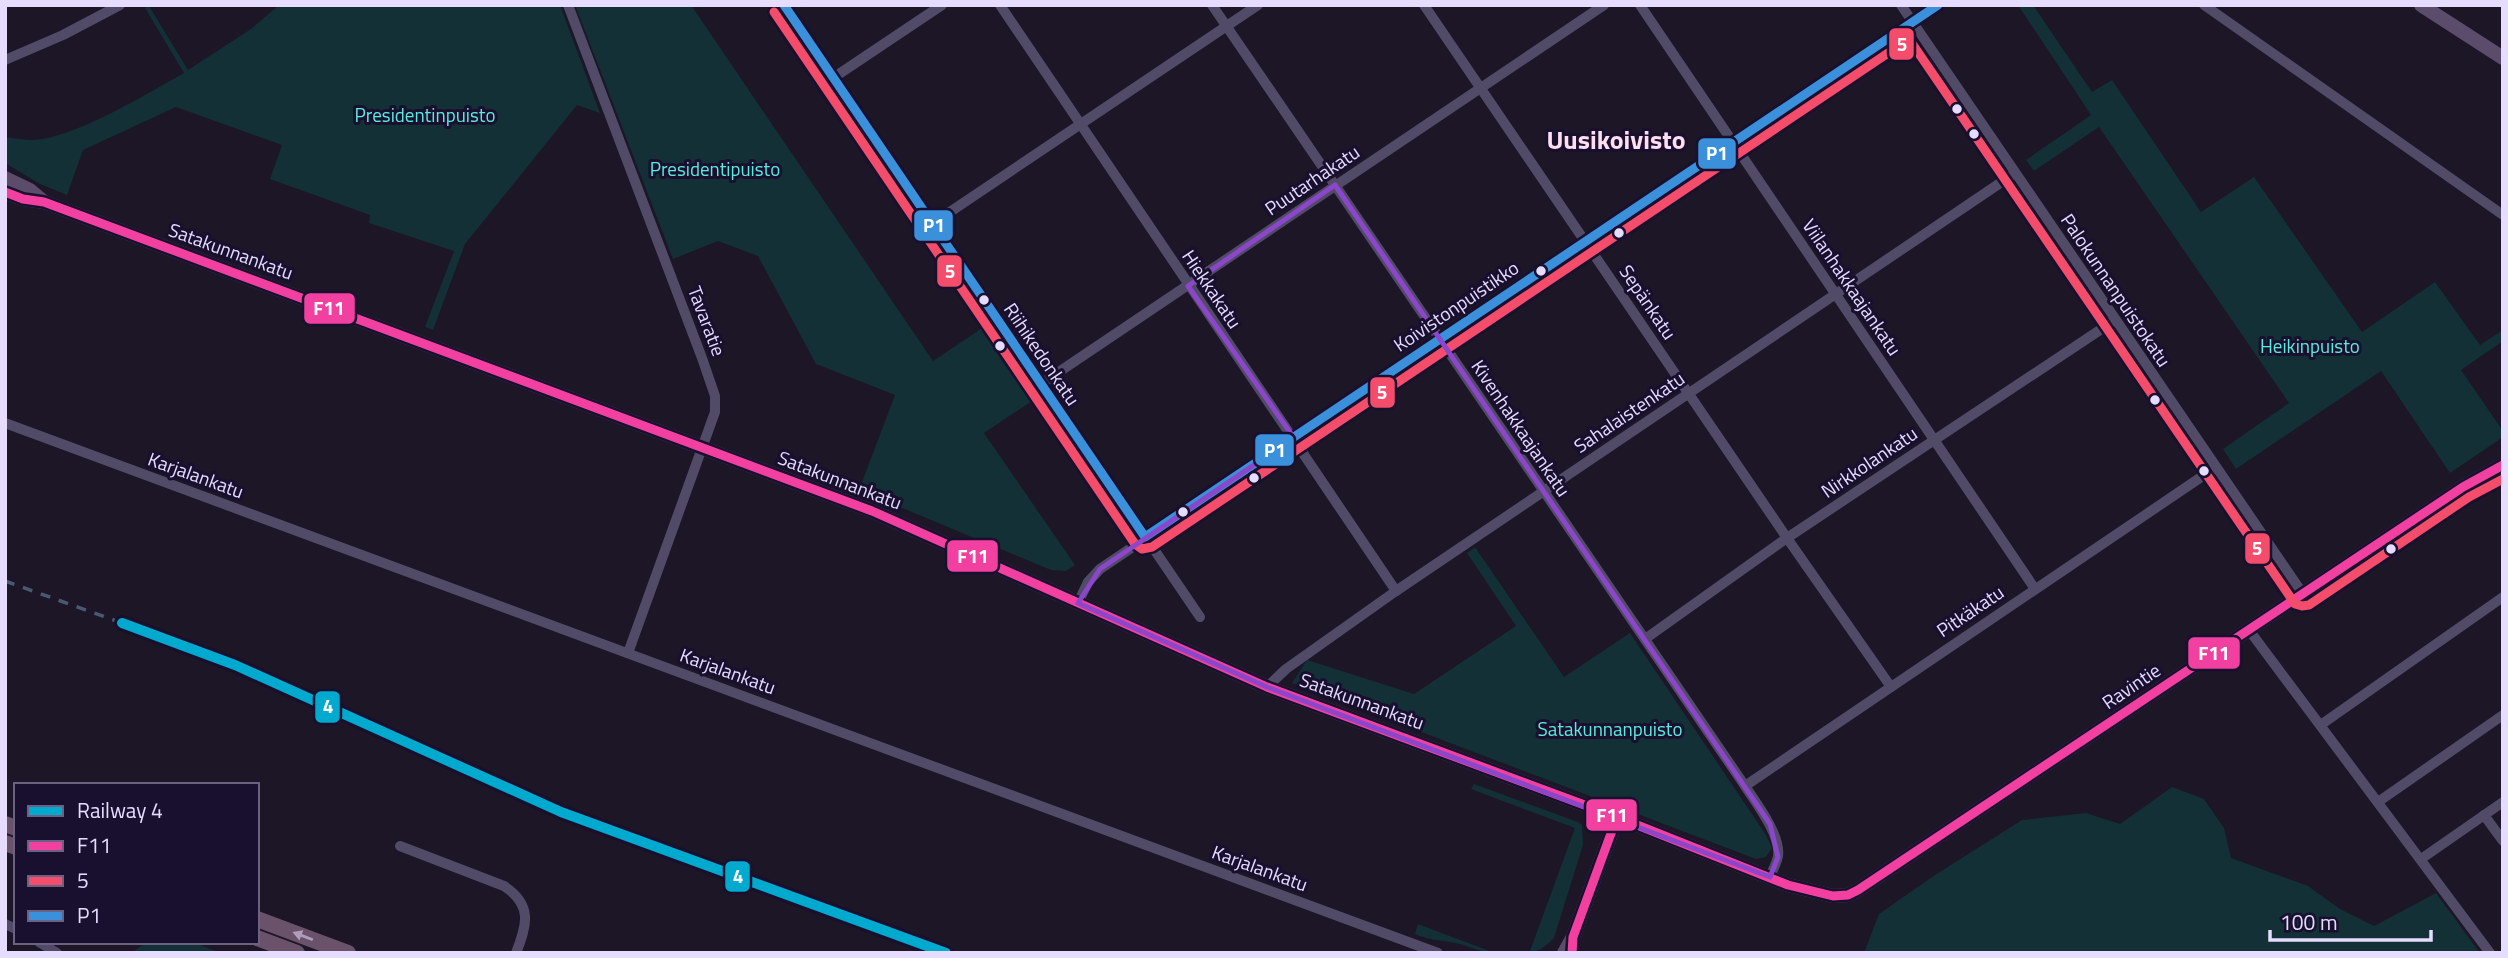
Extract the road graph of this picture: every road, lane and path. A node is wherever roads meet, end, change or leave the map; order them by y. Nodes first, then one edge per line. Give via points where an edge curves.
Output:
1 (120, 5) edge
2 (568, 5) edge
3 (783, 5) edge
4 (942, 5) edge
5 (1000, 5) edge
6 (1212, 5) edge
7 (1258, 5) edge
8 (1424, 5) edge
9 (1604, 5) edge
10 (1640, 5) edge
11 (1900, 5) edge
12 (1938, 5) edge
13 (2204, 5) edge
14 (2421, 5) edge
15 (1912, 22) junction
16 (1226, 26) junction
17 (2503, 58) edge
18 (5, 60) edge
19 (833, 78) junction
20 (1479, 88) junction
21 (1079, 124) junction
22 (1733, 142) junction
23 (2015, 173) junction
24 (5, 178) edge
25 (1335, 185) junction
26 (5, 192) edge
27 (44, 202) junction
28 (2503, 215) edge
29 (932, 224) junction
30 (1586, 241) junction
31 (1188, 286) junction
32 (1836, 295) junction
33 (2115, 320) junction
34 (1440, 338) junction
35 (1041, 384) junction
36 (1689, 393) junction
37 (5, 423) edge
38 (1294, 438) junction
39 (1936, 439) junction
40 (703, 447) junction
41 (2503, 465) edge
42 (2216, 467) junction
43 (1542, 491) junction
44 (1145, 537) junction
45 (1787, 538) junction
46 (2035, 589) junction
47 (1396, 591) junction
48 (2303, 594) junction
49 (2503, 597) edge
50 (1078, 603) junction
51 (1200, 617) dead end
52 (2249, 630) junction
53 (1644, 639) junction
54 (628, 653) junction
55 (1267, 687) junction
56 (1891, 687) junction
57 (2503, 715) edge
58 (2322, 724) junction
59 (1745, 786) junction
60 (2378, 802) junction
61 (2503, 802) edge
62 (2484, 815) junction
63 (1617, 817) junction
64 (2503, 841) edge
65 (400, 846) dead end
66 (2421, 859) junction
67 (1770, 877) junction
68 (259, 920) edge
69 (1573, 937) junction
70 (259, 939) edge
71 (297, 953) edge
72 (348, 953) edge
73 (516, 953) edge
74 (1438, 953) edge
75 (1564, 953) edge
76 (1572, 953) edge
77 (2490, 953) edge

1 - 18 street
2 - 40 street, Tavaratie via 713,390 715,412
3 - 19 street, Riihikedonkatu
4 - 19 street
5 - 21 street, Hiekkakatu
6 - 16 street, Kivenhakkaajankatu
7 - 16 street
8 - 20 street, Sepänkatu
9 - 20 street, Puutarhakatu
10 - 22 street, Viilanhakkaajankatu
11 - 15 street, Palokunnanpuistokatu
12 - 15 street, Koivistonpuistikko
13 - 28 street
14 - 17 main road
15 - 22 street, Koivistonpuistikko
15 - 23 street, Palokunnanpuistokatu
16 - 21 street
16 - 25 street, Kivenhakkaajankatu
19 - 29 street, Riihikedonkatu
20 - 25 street, Puutarhakatu
20 - 30 street, Sepänkatu
21 - 29 street
21 - 31 street, Hiekkakatu
22 - 30 street, Koivistonpuistikko
22 - 32 street, Viilanhakkaajankatu
23 - 32 street, Sahalaistenkatu
23 - 33 street, Palokunnanpuistokatu
24 - 27 main road, Satakunnankatu
25 - 31 street, Puutarhakatu
25 - 34 street, Kivenhakkaajankatu
26 - 27 main road, Satakunnankatu
27 - 40 main road, Satakunnankatu
29 - 35 street, Riihikedonkatu
30 - 34 street, Koivistonpuistikko
30 - 36 street, Sepänkatu
31 - 35 street, Puutarhakatu
31 - 38 street, Hiekkakatu
32 - 36 street, Sahalaistenkatu
32 - 39 street, Viilanhakkaajankatu
33 - 39 street, Nirkkolankatu
33 - 42 street, Palokunnanpuistokatu
34 - 38 street, Koivistonpuistikko
34 - 43 street, Kivenhakkaajankatu
35 - 44 street, Riihikedonkatu
36 - 43 street, Sahalaistenkatu
36 - 45 street, Sepänkatu
37 - 54 street, Karjalankatu
38 - 44 street, Koivistonpuistikko
38 - 47 street, Hiekkakatu
39 - 45 street, Nirkkolankatu
39 - 46 street, Viilanhakkaajankatu
40 - 50 main road, Satakunnankatu via 872,511
40 - 54 street, Tavaratie
41 - 48 main road, Ravintie via 2463,486
42 - 46 street, Pitkäkatu
42 - 48 street, Palokunnanpuistokatu
43 - 47 street, Sahalaistenkatu
43 - 53 street, Kivenhakkaajankatu
44 - 50 street, Koivistonpuistikko via 1100,569
44 - 51 street, Riihikedonkatu
45 - 53 street, Nirkkolankatu
45 - 56 street, Sepänkatu
46 - 56 street, Pitkäkatu
47 - 55 street, Sahalaistenkatu
48 - 52 main road, Ravintie
49 - 58 street
50 - 55 main road, Satakunnankatu
52 - 58 street
52 - 67 main road, Ravintie via 1849,895 1826,896
53 - 59 street, Kivenhakkaajankatu
54 - 74 street, Karjalankatu
55 - 63 main road, Satakunnankatu
56 - 59 street, Pitkäkatu
57 - 60 street
58 - 60 street
59 - 67 street, Kivenhakkaajankatu via 1770,824 1778,848
60 - 66 street
61 - 62 street
62 - 64 street
62 - 66 street
63 - 67 main road, Satakunnankatu
63 - 69 main road
65 - 73 street via 515,894 526,916
66 - 77 street
72 -> 68 highway
69 - 75 main road
69 - 76 main road
70 - 71 highway

